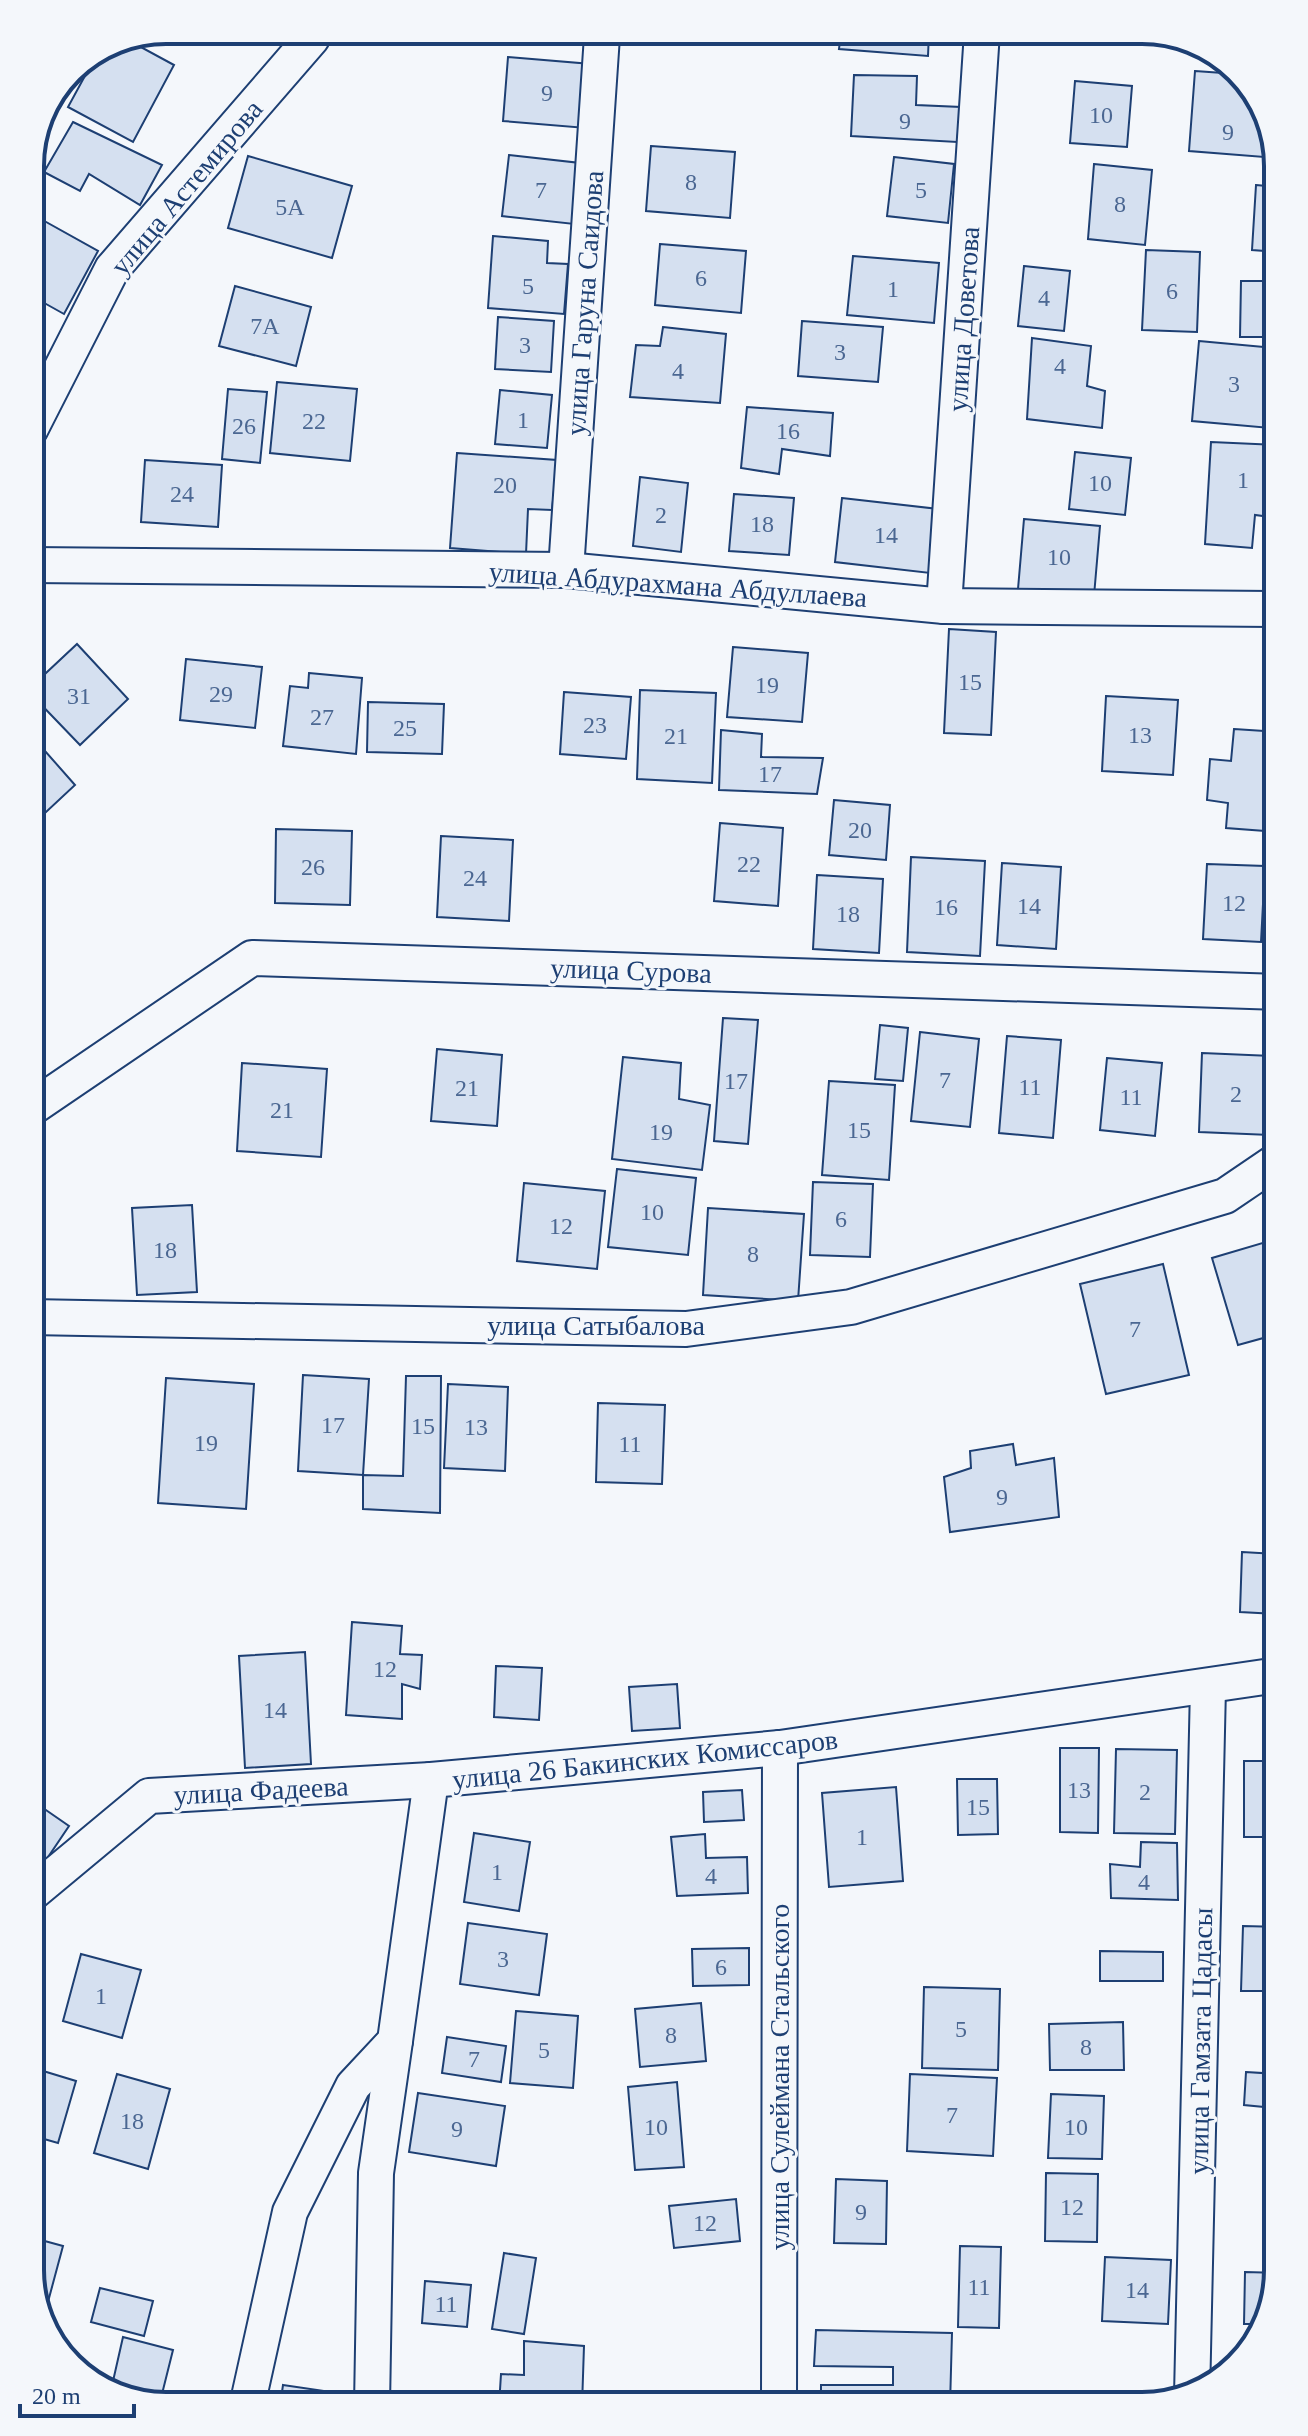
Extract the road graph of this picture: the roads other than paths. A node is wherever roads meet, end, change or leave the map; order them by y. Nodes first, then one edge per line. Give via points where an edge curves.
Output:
1 (307, 44) edge
2 (601, 44) edge
3 (981, 44) edge
4 (44, 403) edge
5 (44, 565) edge
6 (566, 570) junction
7 (944, 606) junction
8 (1264, 609) edge
9 (1264, 992) edge
10 (44, 1099) edge
11 (1264, 1170) edge
12 (44, 1317) edge
13 (1264, 1677) edge
14 (1208, 1687) junction
15 (780, 1748) junction
16 (431, 1780) junction
17 (44, 1883) edge
18 (395, 2041) junction
19 (1192, 2381) edge
20 (250, 2392) edge
21 (372, 2392) edge
22 (779, 2392) edge

1 - 4 street, улица Астемирова via 112,269
2 - 6 street, улица Гаруна Саидова
3 - 7 street, улица Доветова
5 - 6 street, улица Абдурахмана Абдуллаева
6 - 7 street, улица Абдурахмана Абдуллаева
7 - 8 street, улица Абдурахмана Абдуллаева
9 - 10 street, улица Сурова via 252,958
11 - 12 street, улица Сатыбалова via 1225,1196 851,1307 686,1329
13 - 14 street, улица 26 Бакинских Комиссаров
14 - 15 street, улица 26 Бакинских Комиссаров
14 - 19 street, улица Гамзата Цадасы
15 - 16 street, улица 26 Бакинских Комиссаров
15 - 22 street, улица Сулеймана Стальского
16 - 17 street, улица Фадеева via 149,1796
16 - 18 street, улица 26 Бакинских Комиссаров
18 - 20 street via 353,2086 290,2212
18 - 21 street, улица 26 Бакинских Комиссаров via 376,2173

